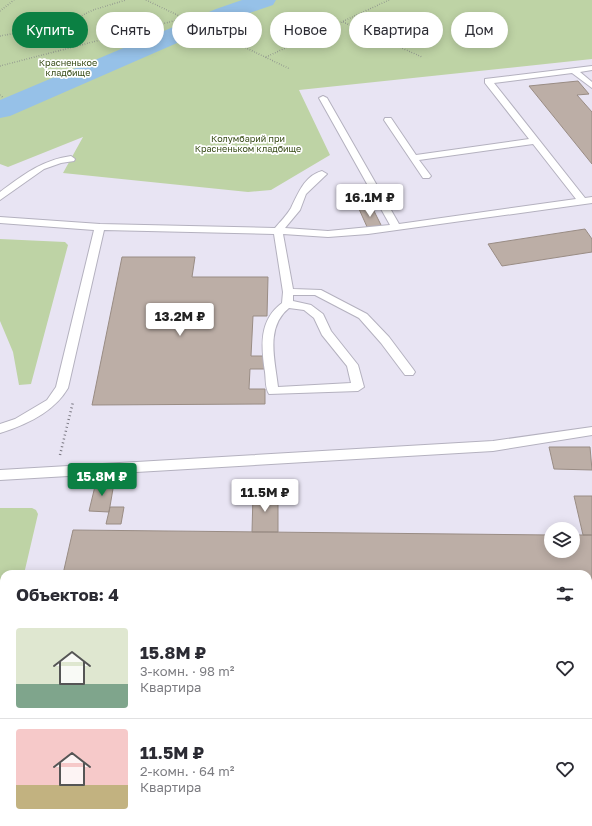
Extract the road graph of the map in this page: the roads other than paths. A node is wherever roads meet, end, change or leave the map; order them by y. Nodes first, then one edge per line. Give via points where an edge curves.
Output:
1 (592, 68) edge
2 (574, 70) junction
3 (592, 86) edge
4 (323, 98) dead end
5 (388, 120) dead end
6 (535, 141) junction
7 (413, 158) junction
8 (71, 159) dead end
9 (322, 174) dead end
10 (426, 176) dead end
11 (0, 197) edge
12 (592, 200) edge
13 (582, 201) junction
14 (0, 220) edge
15 (100, 227) junction
16 (396, 228) junction
17 (278, 231) junction
18 (288, 292) junction
19 (287, 304) junction
20 (409, 372) dead end
21 (0, 429) edge
22 (592, 431) edge
23 (0, 475) edge

1 - 2 lane
2 - 3 lane
2 - 6 lane via 488,81
4 - 16 lane
5 - 7 lane
6 - 7 lane
6 - 13 lane
7 - 10 lane
8 - 11 lane via 45,163
9 - 17 lane via 301,194 295,210
12 - 13 lane
13 - 16 lane
14 - 15 lane
15 - 17 lane
15 - 21 lane via 62,388 51,403 19,422
16 - 17 lane via 328,234
17 - 18 lane
18 - 19 lane
18 - 20 lane via 317,292 364,316
19 - 19 lane via 307,307 319,316 326,332 352,365 358,386 273,390 267,339 278,308
22 - 23 lane via 493,446

